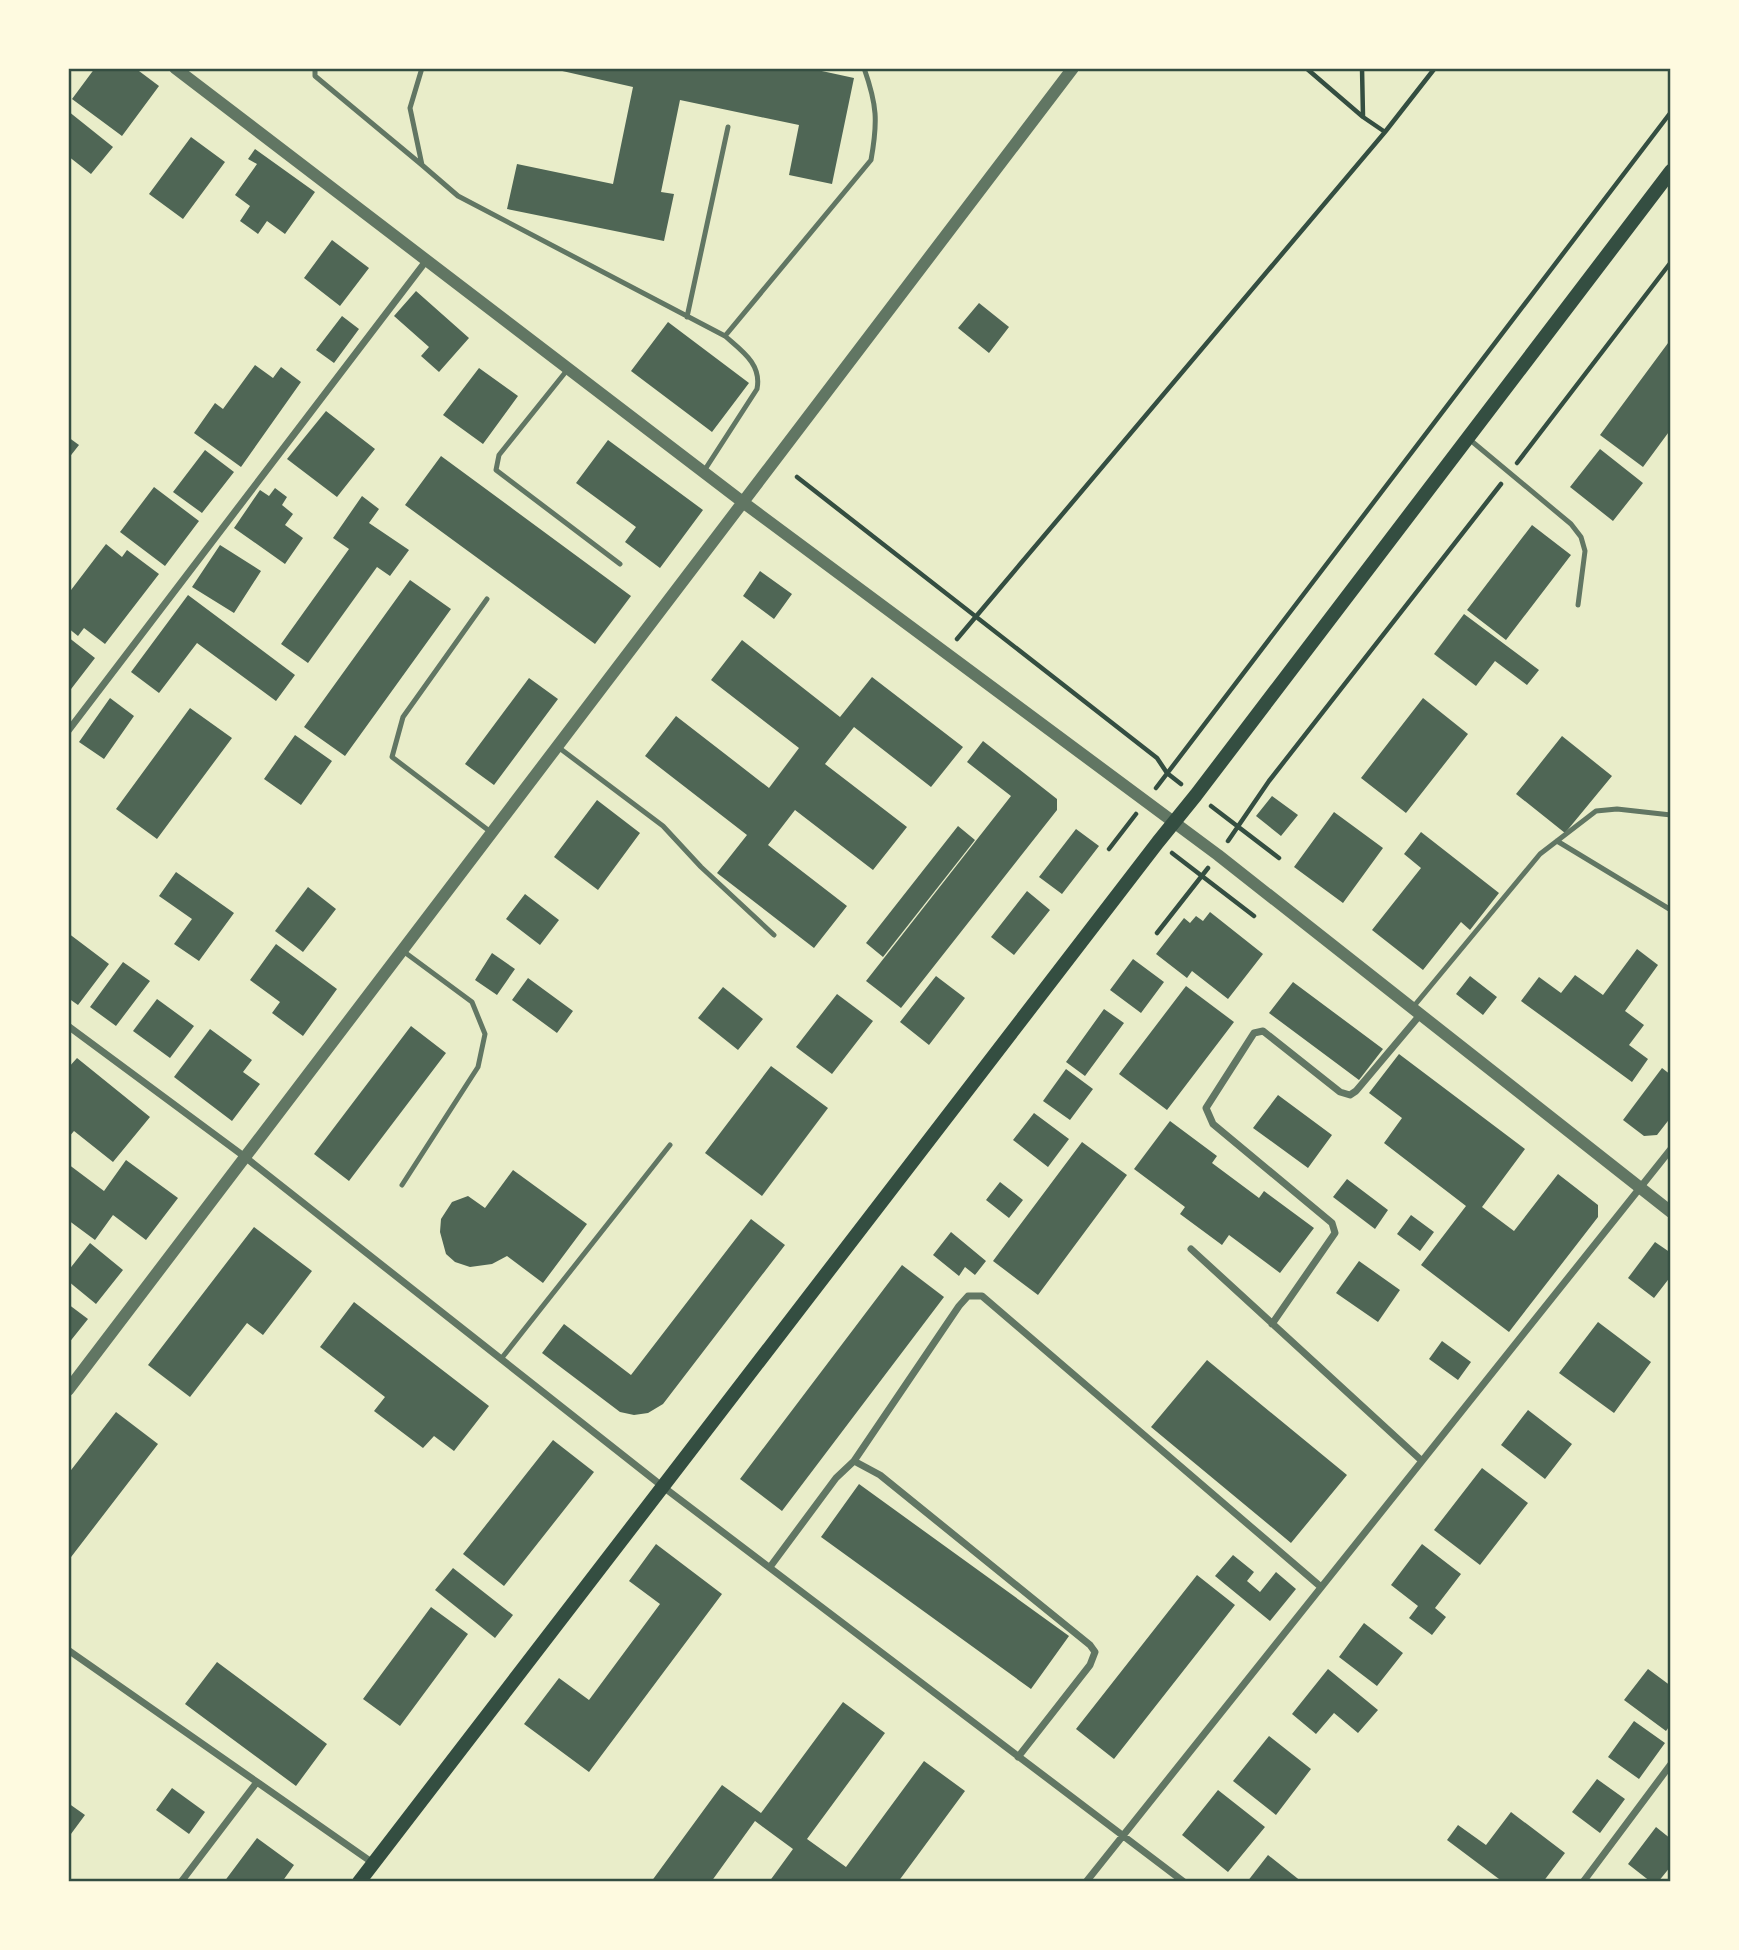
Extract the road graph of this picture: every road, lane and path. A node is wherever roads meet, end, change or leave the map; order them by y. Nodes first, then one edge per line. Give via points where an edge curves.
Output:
1 (175, 68) edge
2 (315, 68) edge
3 (422, 68) edge
4 (864, 68) edge
5 (1073, 68) edge
6 (1306, 68) edge
7 (1362, 68) edge
8 (1435, 68) edge
9 (1671, 112) edge
10 (1363, 117) junction
11 (728, 127) dead end
12 (1385, 132) junction
13 (422, 166) junction
14 (1671, 172) edge
15 (426, 261) junction
16 (1671, 262) edge
17 (687, 317) junction
18 (725, 336) junction
19 (568, 369) junction
20 (1467, 437) junction
21 (704, 471) junction
22 (1510, 472) junction
23 (797, 477) dead end
24 (744, 503) junction
25 (620, 564) dead end
26 (487, 599) dead end
27 (1578, 605) dead end
28 (976, 616) junction
29 (946, 652) junction
30 (68, 731) edge
31 (558, 747) junction
32 (1167, 773) junction
33 (1269, 781) dead end
34 (1196, 795) junction
35 (1146, 802) junction
36 (1125, 812) dead end
37 (1671, 815) edge
38 (1133, 818) junction
39 (1174, 823) junction
40 (492, 833) junction
41 (1557, 841) junction
42 (1158, 842) junction
43 (1109, 849) dead end
44 (1279, 858) dead end
45 (1671, 910) edge
46 (1254, 916) dead end
47 (774, 935) dead end
48 (403, 951) junction
49 (1416, 1012) junction
50 (68, 1026) edge
51 (670, 1145) dead end
52 (1671, 1149) edge
53 (245, 1157) junction
54 (402, 1185) dead end
55 (1639, 1189) junction
56 (1671, 1212) edge
57 (1191, 1249) dead end
58 (1272, 1324) junction
59 (501, 1359) junction
60 (68, 1390) edge
61 (854, 1461) junction
62 (1422, 1461) junction
63 (662, 1486) junction
64 (770, 1567) junction
65 (1321, 1587) junction
66 (68, 1650) edge
67 (1018, 1757) junction
68 (1671, 1765) edge
69 (257, 1782) junction
70 (1122, 1836) junction
71 (373, 1863) junction
72 (181, 1882) edge
73 (359, 1882) edge
74 (1086, 1882) edge
75 (1184, 1882) edge
76 (1583, 1882) edge

1 - 15 street
2 - 13 lane via 315,76
3 - 13 lane via 410,108
4 - 18 lane via 875,100 877,131 871,160
5 - 24 street
6 - 10 path
7 - 10 path
8 - 12 path
9 - 32 path
10 - 12 path
11 - 17 lane
12 - 28 path
13 - 17 lane via 458,196
14 - 20 main road
15 - 19 street
15 - 30 street
16 - 22 path
17 - 18 lane
18 - 21 lane via 752,360 759,378 754,397
19 - 21 street
19 - 25 lane via 499,455 496,470
20 - 22 lane
20 - 34 main road
21 - 24 street
22 - 27 lane via 1581,537 1585,551
22 - 33 path
23 - 28 path
24 - 29 street
24 - 31 street
26 - 40 lane via 403,717 393,757
28 - 29 path
28 - 32 path via 1157,758
29 - 35 street
31 - 40 street
31 - 47 lane via 663,826
32 - 34 path
32 - 35 path
34 - 39 main road
34 - 44 path
35 - 38 path
35 - 39 street
36 - 38 path
37 - 41 lane via 1596,811
38 - 42 path
38 - 43 path
39 - 42 main road
39 - 49 street
40 - 48 street
41 - 45 lane
41 - 49 lane via 1541,854
42 - 46 path
42 - 63 main road
48 - 53 street
48 - 54 lane via 472,1002 485,1034 478,1067
49 - 55 street
49 - 58 street via 1350,1095 1263,1031 1254,1033 1206,1108 1213,1124 1332,1223 1335,1233
50 - 53 street
51 - 59 lane
52 - 55 street
53 - 59 street
53 - 60 street
55 - 56 street
55 - 62 street
57 - 58 street
58 - 62 street
59 - 63 street
61 - 64 street via 836,1478
61 - 65 street via 959,1306 968,1296 982,1296
61 - 67 street via 880,1475 1095,1652 1090,1665
62 - 65 street
63 - 64 street
63 - 71 main road
64 - 67 street
65 - 70 street
66 - 69 street
67 - 70 street
68 - 76 street
69 - 71 street
69 - 72 street
70 - 74 street
70 - 75 street
71 - 73 main road

